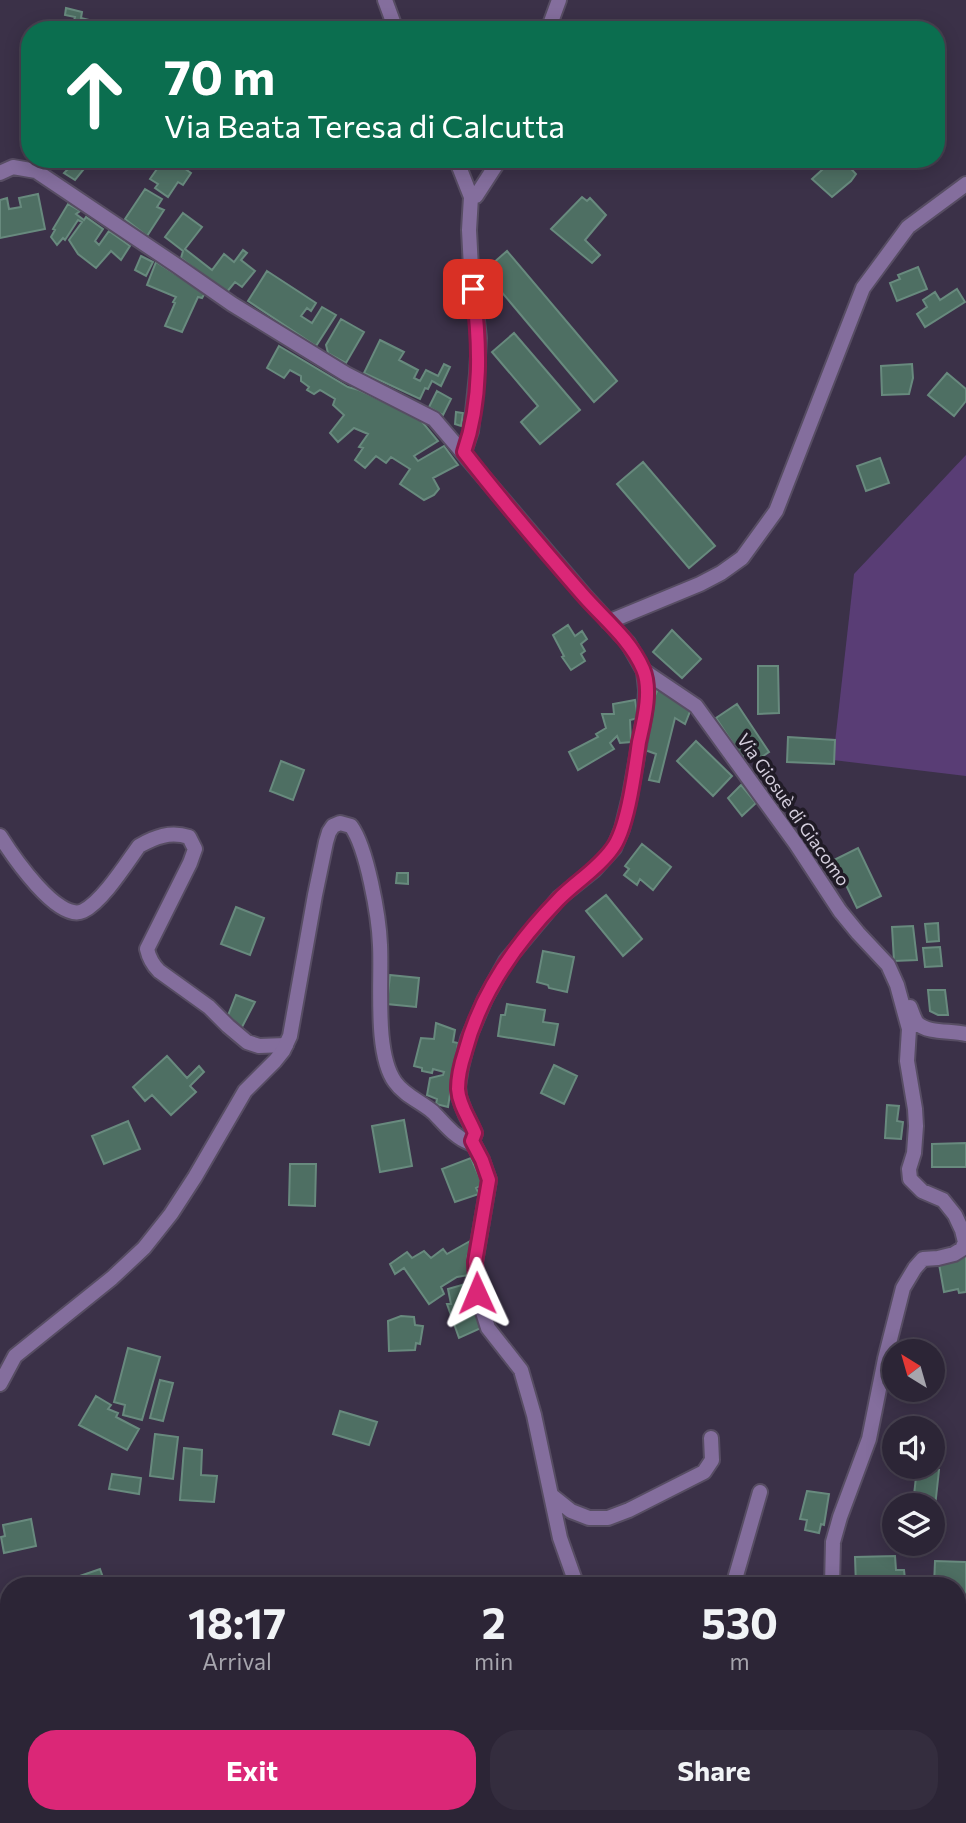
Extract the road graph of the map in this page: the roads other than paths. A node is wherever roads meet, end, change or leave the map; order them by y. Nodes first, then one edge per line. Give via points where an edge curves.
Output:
1 (385, 0) edge
2 (559, 0) edge
3 (393, 21) edge
4 (551, 21) edge
5 (460, 168) edge
6 (493, 168) edge
7 (0, 173) edge
8 (966, 184) edge
9 (471, 197) junction
10 (464, 452) junction
11 (608, 622) junction
12 (644, 671) junction
13 (0, 836) edge
14 (897, 985) junction
15 (966, 1034) edge
16 (286, 1045) junction
17 (472, 1141) junction
18 (0, 1384) edge
19 (711, 1438) dead end
20 (760, 1492) dead end
21 (551, 1495) junction
22 (574, 1577) edge
23 (736, 1577) edge
24 (832, 1577) edge

1 - 3 street
2 - 4 street
5 - 9 street
6 - 9 street
7 - 10 street via 13,167 36,171 232,304 346,374 434,419
8 - 11 street via 908,226 863,288 776,511 741,558 700,584
9 - 10 street via 471,268 479,338 471,431
10 - 11 street
11 - 12 street via 628,643
12 - 14 street, Via Giosuè di Giacomo via 696,706 840,911 888,965
12 - 17 street via 645,712 622,829 614,848 559,898 506,961 468,1039 458,1086 475,1133
13 - 16 street via 48,898 71,914 92,906 139,846 165,834 189,837 195,849 147,949 148,956 159,971 247,1042
14 - 15 street, Via Giosuè di Giacomo via 917,1022 928,1029
14 - 24 street, Via Giosuè di Giacomo via 909,1029 907,1061 915,1109 910,1179 922,1191 943,1200 955,1215 965,1242 954,1254 923,1259 903,1288 869,1439 833,1542
16 - 17 street via 326,842 334,826 345,823 360,841 377,915 381,1033 388,1066 402,1089 457,1136
16 - 18 street via 245,1091 195,1177 144,1248 15,1356
17 - 21 street via 489,1180 475,1262 477,1293 488,1328 521,1370
19 - 21 street via 712,1460 704,1472 608,1518 589,1518 571,1511
20 - 23 street
21 - 22 street

